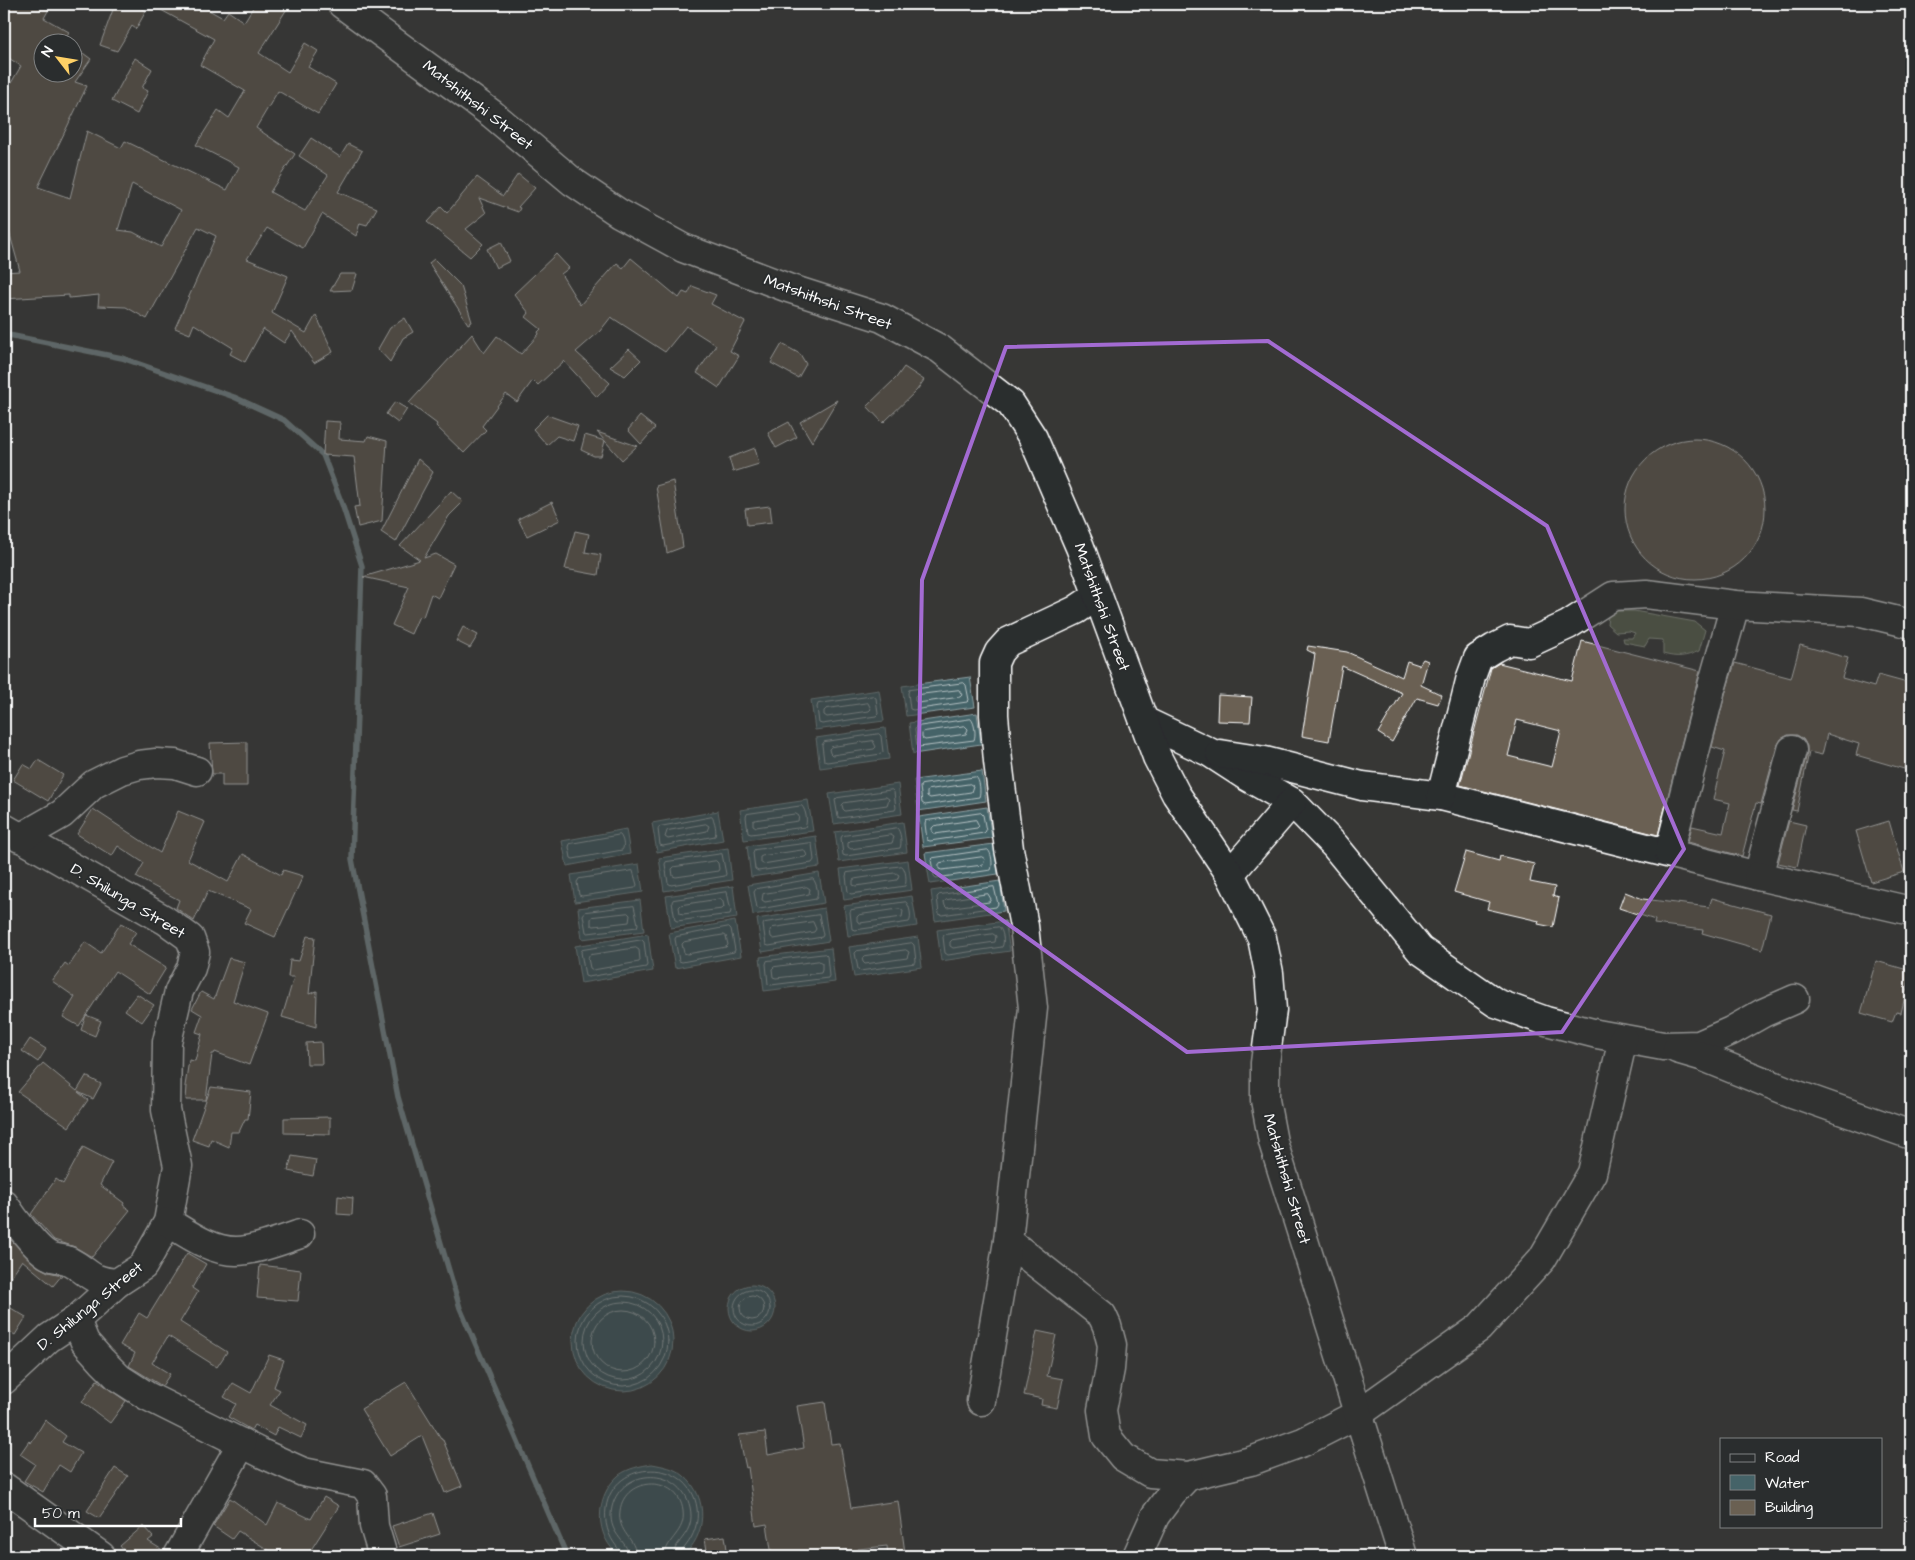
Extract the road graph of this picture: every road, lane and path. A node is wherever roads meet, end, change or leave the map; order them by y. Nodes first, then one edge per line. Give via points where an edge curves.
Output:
1 (342, 4) edge
2 (1097, 596) junction
3 (1735, 605) junction
4 (1911, 624) edge
5 (1144, 721) junction
6 (1792, 750) dead end
7 (1208, 752) junction
8 (197, 771) dead end
9 (1441, 796) junction
10 (1292, 802) junction
11 (12, 833) edge
12 (1670, 853) junction
13 (1230, 874) junction
14 (1758, 876) junction
15 (1911, 912) edge
16 (1795, 999) dead end
17 (1623, 1038) junction
18 (1663, 1046) junction
19 (1911, 1135) edge
20 (4, 1204) edge
21 (168, 1222) junction
22 (300, 1234) dead end
23 (1008, 1241) junction
24 (117, 1283) junction
25 (76, 1320) junction
26 (4, 1380) edge
27 (981, 1401) dead end
28 (1358, 1414) junction
29 (242, 1443) junction
30 (1188, 1476) junction
31 (4, 1487) edge
32 (101, 1556) edge
33 (178, 1556) edge
34 (383, 1556) edge
35 (1137, 1556) edge
36 (1403, 1556) edge

1 - 2 main road, Matshithshi Street via 492,114 574,182 619,213 683,248 788,288 882,318 940,349 1011,404 1033,438 1080,547
2 - 5 main road, Matshithshi Street
2 - 23 main road via 1076,610 1008,642 994,663 998,761 1009,848 1024,926 1033,1008
3 - 4 main road via 1861,612
3 - 9 main road via 1646,594 1613,596 1568,625 1529,643 1510,640 1478,658
3 - 12 main road
5 - 7 main road
5 - 13 main road, Matshithshi Street via 1157,757 1176,794
6 - 14 main road
7 - 9 main road via 1265,761 1362,786
7 - 10 main road
8 - 11 main road via 156,763 122,770 94,784 62,814
9 - 12 main road
10 - 13 main road
10 - 17 main road via 1335,846 1420,950 1496,1003 1546,1021
11 - 21 main road, D. Shilunga Street via 165,920 190,938 195,952 179,991 166,1042 166,1110 178,1166
12 - 14 main road
13 - 28 main road, Matshithshi Street via 1262,938 1269,973 1272,1010 1265,1063 1266,1100 1273,1142
14 - 15 main road
16 - 18 main road via 1699,1045
17 - 18 main road
17 - 28 main road via 1592,1173 1542,1259 1479,1328
18 - 19 main road via 1701,1056 1792,1093
20 - 24 main road via 24,1233 48,1256 68,1260 87,1275 103,1282
21 - 22 main road via 213,1247 236,1251 277,1243
21 - 24 main road, D. Shilunga Street via 143,1266
23 - 27 main road
23 - 30 main road via 1102,1314 1112,1345 1102,1410 1106,1436 1123,1457 1150,1473
24 - 25 main road, D. Shilunga Street
25 - 26 main road, D. Shilunga Street via 49,1338
25 - 29 main road via 85,1342 119,1378 147,1396
28 - 30 main road via 1294,1445 1251,1461
28 - 36 main road, Matshithshi Street
29 - 33 main road
29 - 34 main road via 304,1472 362,1484 372,1496 374,1526
30 - 35 main road via 1155,1516
31 - 32 main road

